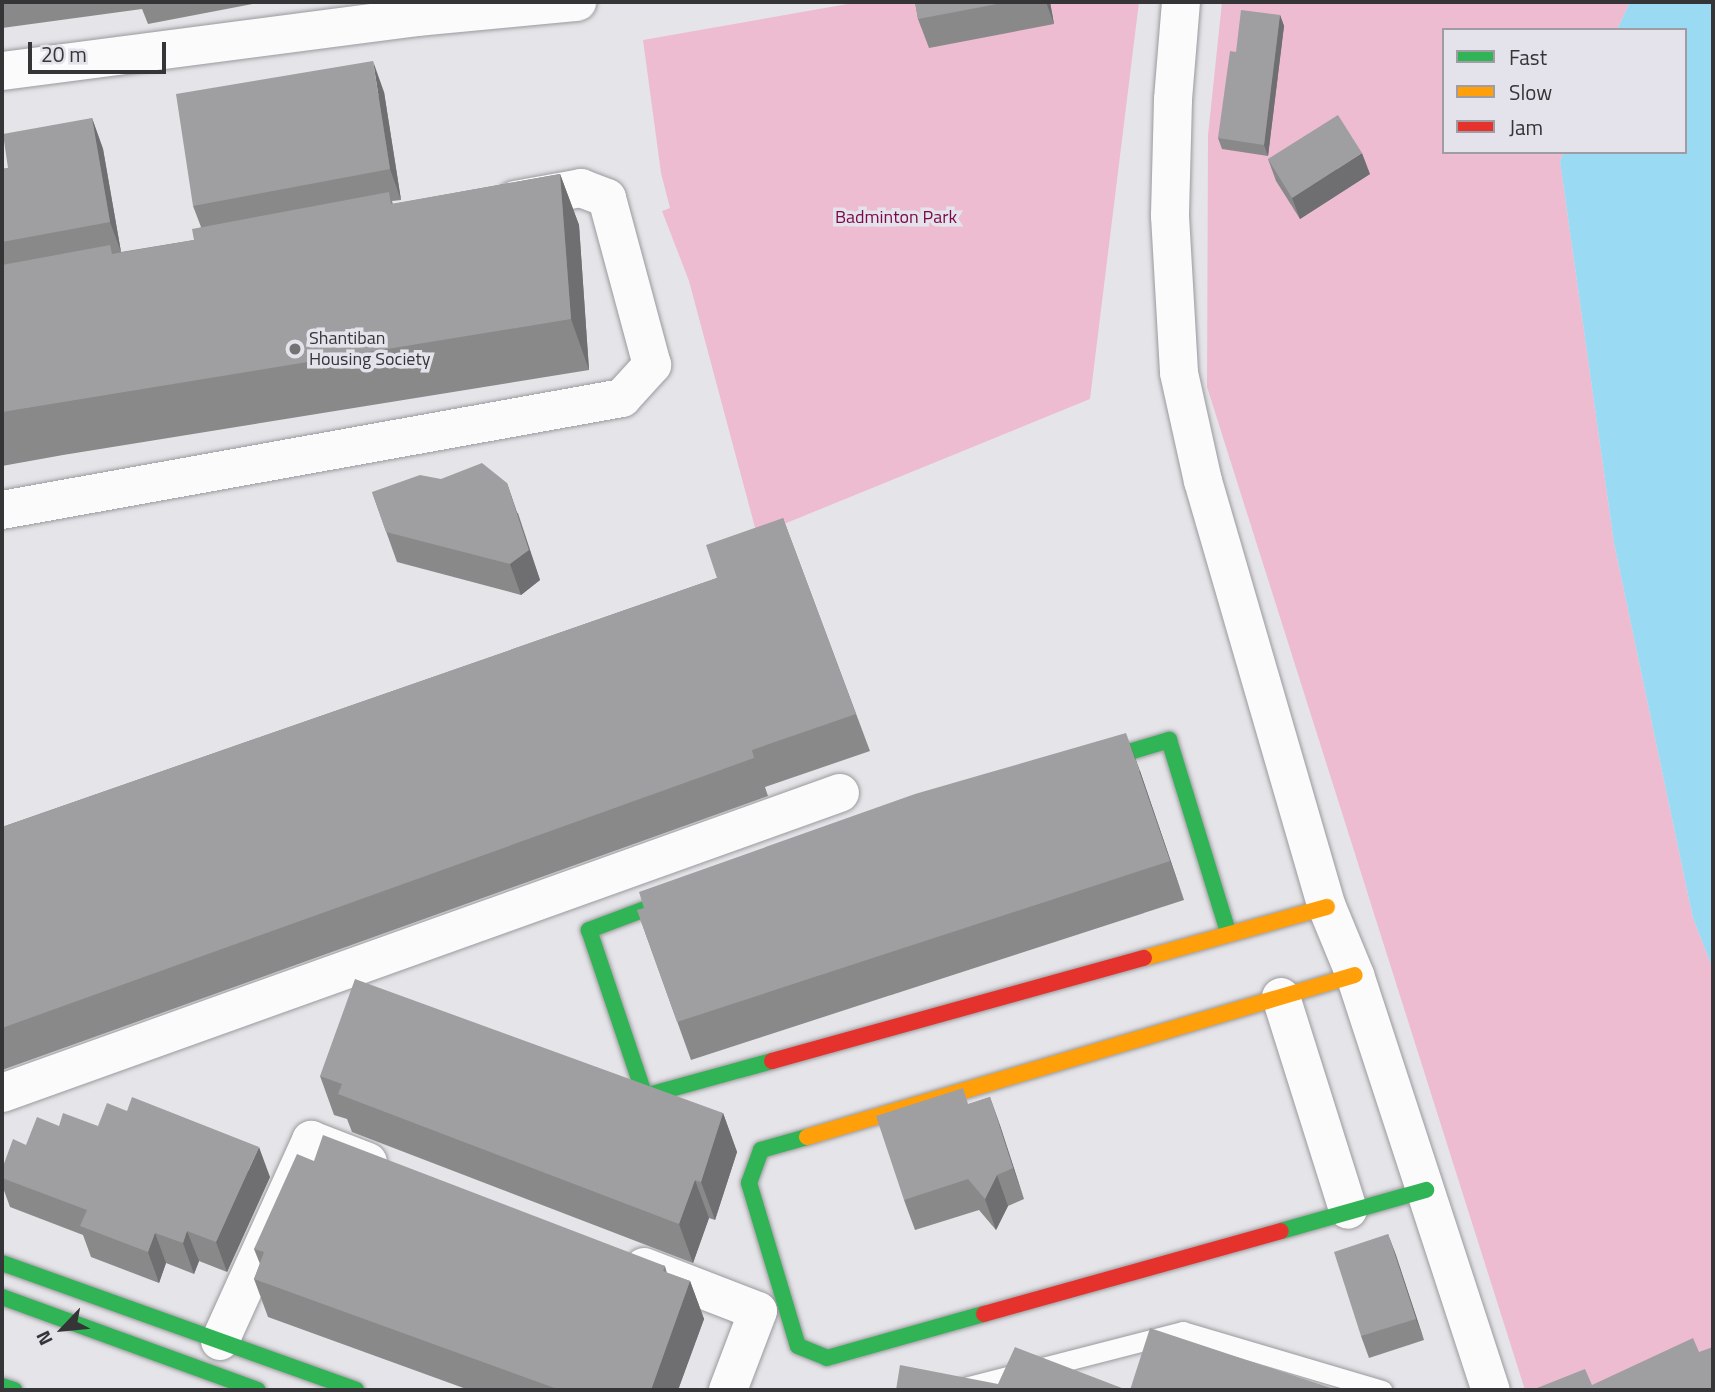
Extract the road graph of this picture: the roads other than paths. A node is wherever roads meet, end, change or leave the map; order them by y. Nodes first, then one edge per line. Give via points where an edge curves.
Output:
1 (576, 2) edge
2 (1181, 2) edge
3 (2, 72) edge
4 (474, 208) edge
5 (2, 510) edge
6 (1065, 771) edge
7 (840, 793) dead end
8 (702, 888) edge
9 (1327, 907) junction
10 (1228, 932) junction
11 (1355, 975) junction
12 (1281, 997) junction
13 (2, 1093) edge
14 (401, 1174) edge
15 (1426, 1190) junction
16 (1348, 1210) junction
17 (605, 1252) edge
18 (2, 1263) edge
19 (2, 1297) edge
20 (220, 1341) junction
21 (2, 1386) edge
22 (965, 1387) edge
23 (14, 1390) edge
24 (257, 1390) edge
25 (356, 1390) edge
26 (728, 1390) edge
27 (1382, 1390) edge
28 (1491, 1390) edge

1 - 3 street via 417,17
2 - 9 street via 1172,100 1170,216 1179,373 1203,481
4 - 5 street via 581,188 607,198 652,365 622,398
6 - 10 street via 1169,740
7 - 13 street
8 - 10 street via 589,930 645,1096
9 - 10 street
9 - 11 street
11 - 12 street
11 - 15 street
12 - 16 street
12 - 16 street via 761,1150 749,1183 786,1314 797,1346 827,1358
14 - 20 street via 311,1140
15 - 16 street
15 - 28 street
17 - 26 street via 758,1311
18 - 20 street
19 - 24 street
20 - 25 street
21 - 23 street
22 - 27 lane via 1183,1331

